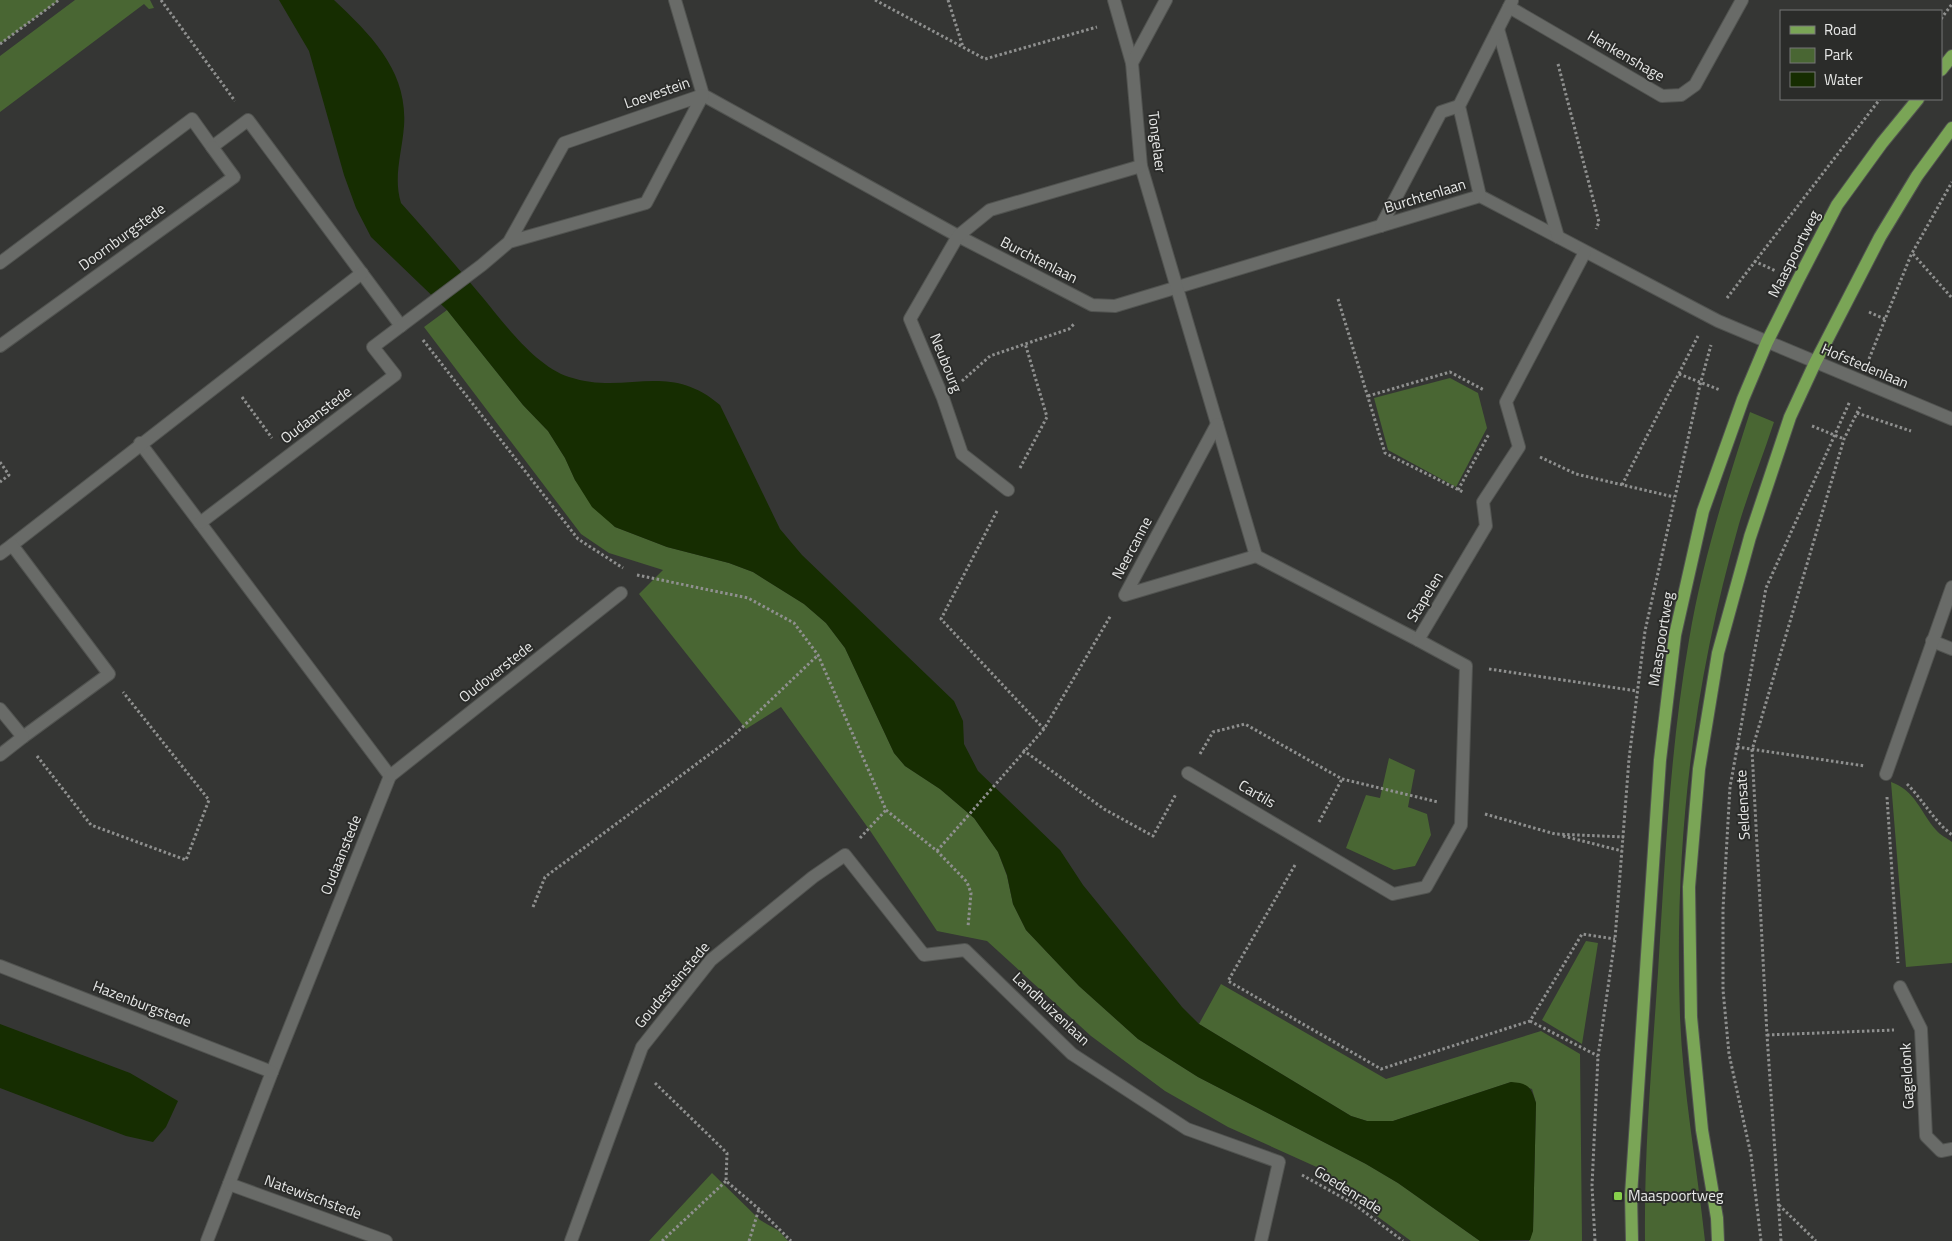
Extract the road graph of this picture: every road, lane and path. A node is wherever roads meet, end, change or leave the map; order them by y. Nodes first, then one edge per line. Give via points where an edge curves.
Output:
1 (59, 0) edge
2 (161, 0) edge
3 (675, 0) edge
4 (875, 0) edge
5 (948, 0) edge
6 (1114, 0) edge
7 (1166, 0) edge
8 (1742, 0) edge
9 (1511, 4) edge
10 (1952, 4) edge
11 (1942, 18) edge
12 (1121, 21) junction
13 (1498, 29) junction
14 (1549, 30) junction
15 (0, 44) edge
16 (963, 47) junction
17 (1952, 56) edge
18 (1132, 63) junction
19 (1942, 69) edge
20 (703, 95) junction
21 (1917, 100) edge
22 (1459, 106) junction
23 (248, 120) junction
24 (1952, 128) edge
25 (212, 147) junction
26 (1141, 166) junction
27 (1952, 182) edge
28 (1480, 196) junction
29 (1381, 226) junction
30 (958, 236) junction
31 (1558, 236) junction
32 (509, 242) junction
33 (1585, 252) junction
34 (1912, 253) junction
35 (0, 263) edge
36 (362, 273) junction
37 (1177, 286) junction
38 (1952, 298) edge
39 (1338, 299) dead end
40 (1092, 305) junction
41 (1708, 316) junction
42 (401, 326) junction
43 (1025, 342) junction
44 (1767, 342) junction
45 (0, 346) edge
46 (1815, 363) junction
47 (227, 376) junction
48 (1859, 381) junction
49 (1871, 387) junction
50 (1368, 396) junction
51 (943, 398) junction
52 (1506, 402) junction
53 (1857, 413) junction
54 (1952, 419) edge
55 (1217, 424) junction
56 (1917, 433) dead end
57 (140, 443) junction
58 (1519, 447) junction
59 (286, 457) junction
60 (0, 462) edge
61 (0, 482) edge
62 (1622, 485) junction
63 (1008, 490) junction
64 (1458, 490) junction
65 (1674, 497) dead end
66 (1483, 502) junction
67 (200, 523) junction
68 (12, 544) junction
69 (0, 554) edge
70 (1256, 556) junction
71 (624, 569) dead end
72 (632, 574) dead end
73 (1952, 586) edge
74 (621, 593) dead end
75 (1125, 595) junction
76 (1418, 640) junction
77 (1932, 640) junction
78 (1952, 649) edge
79 (818, 655) junction
80 (1466, 666) junction
81 (109, 674) junction
82 (1637, 690) dead end
83 (0, 708) edge
84 (1044, 729) junction
85 (23, 737) junction
86 (1737, 747) junction
87 (1023, 750) junction
88 (1752, 750) junction
89 (0, 755) edge
90 (1188, 773) junction
91 (1886, 774) junction
92 (390, 776) junction
93 (1342, 779) junction
94 (1463, 808) junction
95 (886, 810) junction
96 (1556, 834) junction
97 (1952, 835) edge
98 (1624, 837) dead end
99 (1309, 842) junction
100 (937, 851) junction
101 (1622, 851) dead end
102 (845, 855) junction
103 (533, 907) dead end
104 (1614, 939) dead end
105 (965, 950) junction
106 (0, 966) edge
107 (1900, 987) joint
108 (1530, 1021) junction
109 (1921, 1029) junction
110 (1767, 1035) junction
111 (1598, 1056) dead end
112 (637, 1065) junction
113 (272, 1072) junction
114 (1952, 1149) edge
115 (1279, 1162) junction
116 (726, 1180) junction
117 (229, 1184) junction
118 (1778, 1205) junction
119 (759, 1209) junction
120 (207, 1241) edge
121 (386, 1241) edge
122 (571, 1241) edge
123 (662, 1241) edge
124 (749, 1241) edge
125 (791, 1241) edge
126 (1261, 1241) edge
127 (1403, 1241) edge
128 (1632, 1241) edge
129 (1718, 1241) edge
130 (1760, 1241) edge
131 (1781, 1241) edge
132 (1816, 1241) edge

1 - 15 path
2 - 23 path
3 - 20 street
4 - 16 path
5 - 16 path
6 - 12 street, Tongelaer
7 - 18 street
8 - 14 street, Henkenshage via 1695,85 1681,95 1662,96
9 - 13 street
9 - 14 street, Henkenshage
10 - 11 path
12 - 16 path via 985,59
12 - 18 street, Tongelaer
13 - 22 street
13 - 31 street
14 - 33 path via 1599,222
17 - 19 main road
18 - 26 street, Tongelaer
20 - 30 street, Burchtenlaan
20 - 32 street, Loevestein via 564,142
20 - 32 street, Loevestein via 646,203
21 - 44 main road, Maaspoortweg via 1837,205
22 - 28 street, Burchtenlaan
22 - 29 street via 1441,112
23 - 25 street
23 - 36 street
24 - 46 main road via 1916,176 1880,237
25 - 35 street, Doornburgstede via 192,120
25 - 45 street, Doornburgstede via 234,177
26 - 30 street via 990,210
26 - 37 street, Tongelaer
27 - 34 path
28 - 29 street, Burchtenlaan
28 - 31 street, Burchtenlaan
29 - 37 street, Burchtenlaan
30 - 40 street, Burchtenlaan
30 - 51 street, Neubourg via 910,319
31 - 33 street, Burchtenlaan
32 - 42 street, Loevestein
33 - 41 street, Burchtenlaan
33 - 52 street
34 - 38 path
34 - 48 path
36 - 42 street
36 - 47 street
37 - 40 street, Burchtenlaan via 1115,306
37 - 55 street
39 - 50 path
40 - 43 path via 1069,329
41 - 44 street, Burchtenlaan
41 - 62 path
42 - 59 street, Oudaanstede via 373,346 395,375
42 - 71 path via 421,338 578,539
43 - 51 path via 990,356
43 - 63 path via 1047,417
44 - 46 street, Hofstedenlaan
44 - 128 main road, Maaspoortweg via 1703,511 1675,635 1650,884 1630,1196
46 - 48 street, Hofstedenlaan
46 - 129 main road via 1790,418 1750,537 1718,653 1699,769 1689,888 1691,1018 1702,1130
47 - 57 street
47 - 59 path
48 - 49 street, Hofstedenlaan
48 - 86 path via 1766,588
49 - 53 path, Seldensate
49 - 54 street, Hofstedenlaan
50 - 52 path via 1450,372
50 - 64 path via 1385,453
51 - 63 street, Neubourg via 962,454
52 - 58 street
52 - 64 path
53 - 56 path
53 - 88 path, Seldensate via 1844,439
55 - 70 street
55 - 75 street, Neercanne
57 - 67 street
57 - 68 street
58 - 62 path via 1576,474
58 - 66 street
59 - 67 street, Oudaanstede
60 - 61 path via 9,474
62 - 65 path
63 - 84 path via 941,619
64 - 66 path
66 - 76 street, Stapelen via 1486,526
67 - 92 street
68 - 69 street
68 - 81 street
70 - 75 street, Neercanne
70 - 76 street
72 - 79 path via 748,598 794,623
73 - 77 street
74 - 92 street, Oudoverstede
75 - 84 path via 1105,623
76 - 80 street, Stapelen
77 - 78 street
77 - 91 street
79 - 95 path
79 - 103 path via 730,739 545,877
80 - 82 path
80 - 94 street
81 - 85 street
81 - 85 path via 209,800 186,860 91,824
83 - 85 street
84 - 87 path
85 - 89 street
86 - 88 path
86 - 130 path via 1730,787 1723,909 1723,990 1729,1054 1751,1155
87 - 90 path via 1104,809 1153,836
87 - 100 path
88 - 91 path via 1863,765
88 - 110 path, Seldensate
90 - 93 path via 1213,732 1245,724
90 - 99 street, Cartils
91 - 97 path via 1904,781 1941,827
91 - 107 path
92 - 113 street, Oudaanstede
93 - 94 path
93 - 99 path
94 - 96 path
94 - 99 street via 1462,825 1426,887 1393,894
95 - 100 path
95 - 102 path
96 - 98 path
96 - 101 path
99 - 108 path via 1228,981 1381,1069
100 - 105 path via 967,882 971,893
102 - 105 street via 924,955
102 - 112 street, Goudesteinstede via 711,960 642,1046
104 - 108 path via 1582,934
105 - 115 street, Landhuizenlaan via 1072,1054 1187,1129
106 - 113 street, Hazenburgstede
107 - 109 street, Gageldonk
108 - 111 path
109 - 110 path
109 - 114 street, Gageldonk via 1926,1136 1941,1151
110 - 118 path, Seldensate
112 - 116 path via 727,1153
112 - 122 street, Goudesteinstede
113 - 117 street, Oudaanstede
115 - 126 street
115 - 127 path, Goedenrade via 1354,1204
116 - 119 path
116 - 123 path
117 - 120 street, Oudaanstede
117 - 121 street, Natewischstede
118 - 131 path, Seldensate
118 - 132 path
119 - 124 path
119 - 125 path

